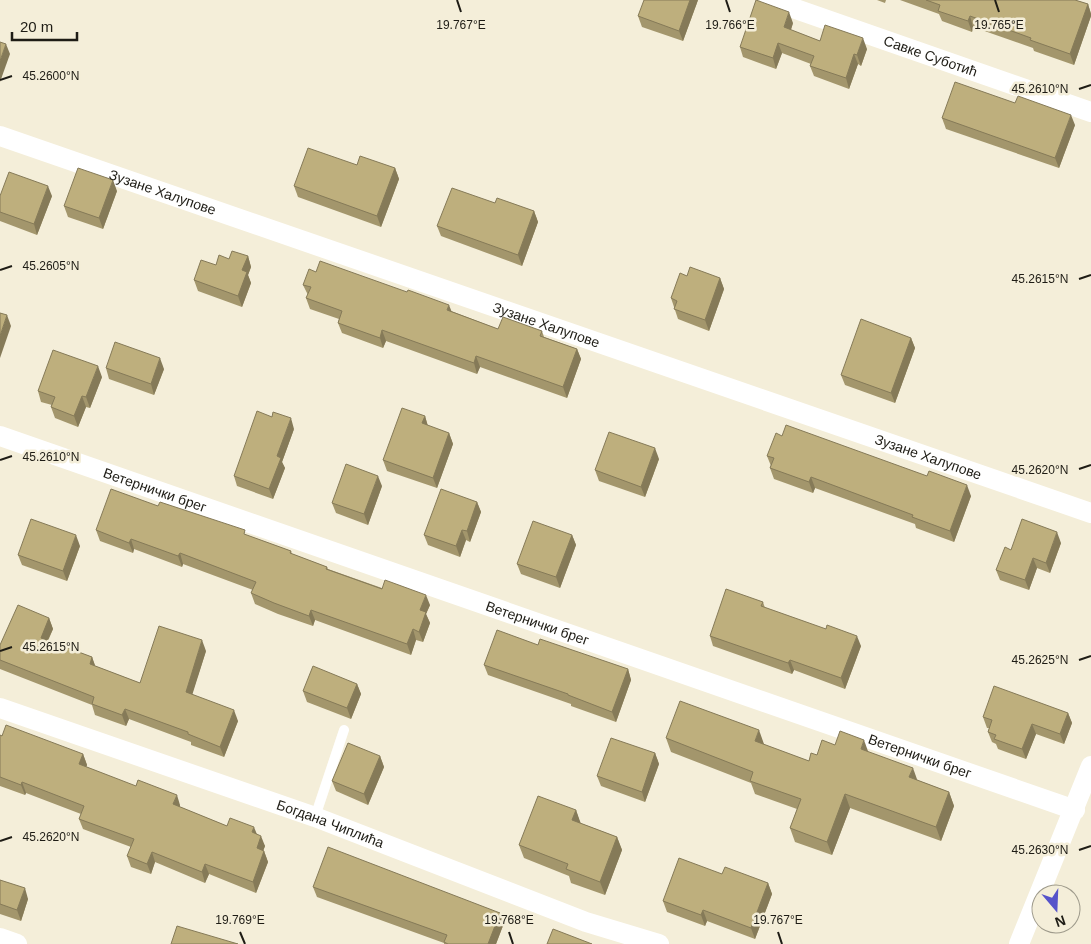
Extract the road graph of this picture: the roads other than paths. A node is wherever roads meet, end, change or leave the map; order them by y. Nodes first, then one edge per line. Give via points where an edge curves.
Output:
1 (770, 0) edge
2 (1091, 112) edge
3 (0, 136) edge
4 (0, 436) edge
5 (1091, 513) edge
6 (0, 708) edge
7 (344, 730) dead end
8 (1091, 766) edge
9 (1075, 810) junction
10 (315, 817) junction
11 (0, 938) edge
12 (17, 944) edge
13 (659, 944) edge
14 (1019, 944) edge

1 - 2 street, Савке Суботић
3 - 5 street, Зузане Халупове
4 - 9 street, Ветернички брег
6 - 10 street, Богдана Чиплића
7 - 10 lane
8 - 9 street
9 - 14 street
10 - 13 street, Богдана Чиплића via 586,922
11 - 12 street

